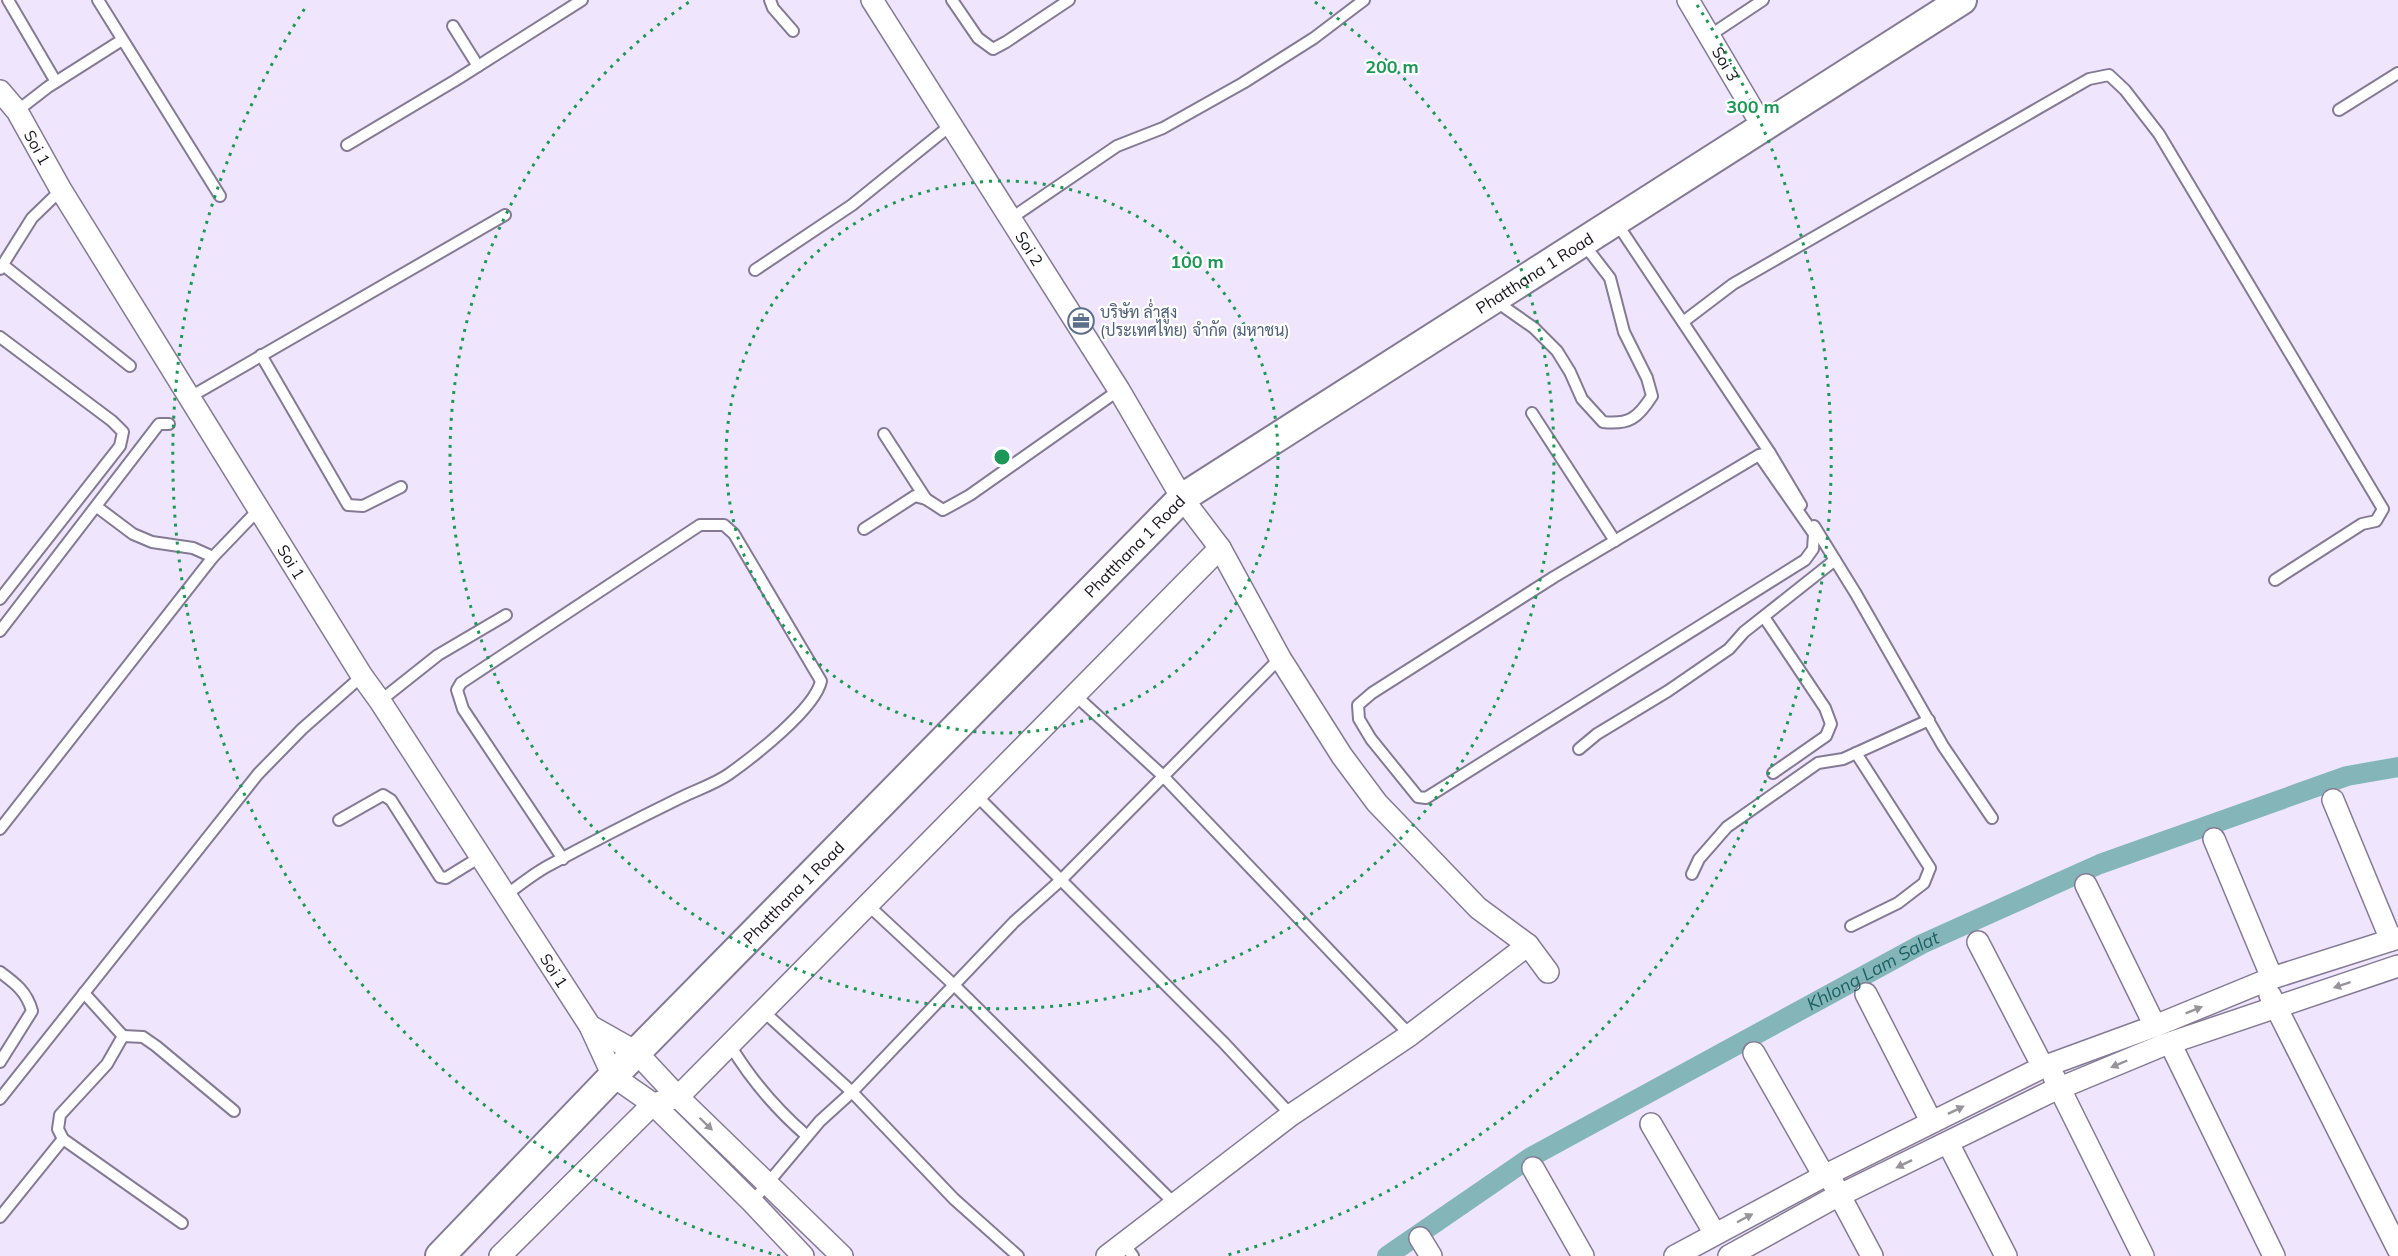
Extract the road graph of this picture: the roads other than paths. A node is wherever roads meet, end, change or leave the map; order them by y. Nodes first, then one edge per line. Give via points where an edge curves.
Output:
1 (8, 0) edge
2 (98, 0) edge
3 (582, 0) edge
4 (770, 0) edge
5 (872, 0) edge
6 (952, 0) edge
7 (1069, 0) edge
8 (1364, 0) edge
9 (1689, 0) edge
10 (1763, 0) edge
11 (1962, 0) edge
12 (453, 26) dead end
13 (793, 31) dead end
14 (1709, 36) junction
15 (122, 40) junction
16 (478, 66) junction
17 (2398, 73) edge
18 (56, 82) junction
19 (0, 91) edge
20 (2339, 110) dead end
21 (17, 111) junction
22 (951, 125) junction
23 (1763, 127) junction
24 (347, 145) dead end
25 (61, 190) junction
26 (220, 196) dead end
27 (505, 215) dead end
28 (1010, 219) junction
29 (1615, 222) junction
30 (1582, 242) junction
31 (1, 267) edge
32 (755, 270) dead end
33 (1493, 300) junction
34 (1683, 322) junction
35 (0, 337) edge
36 (261, 355) junction
37 (130, 366) dead end
38 (1119, 390) junction
39 (190, 397) junction
40 (1532, 413) dead end
41 (169, 424) dead end
42 (884, 434) dead end
43 (1764, 454) junction
44 (401, 487) dead end
45 (1182, 498) junction
46 (926, 499) junction
47 (97, 507) junction
48 (260, 508) junction
49 (864, 528) dead end
50 (1615, 541) junction
51 (1220, 548) junction
52 (213, 557) junction
53 (1835, 560) junction
54 (2275, 580) dead end
55 (0, 599) edge
56 (506, 615) dead end
57 (1764, 617) junction
58 (0, 631) edge
59 (1280, 658) junction
60 (362, 676) junction
61 (1075, 695) junction
62 (380, 701) junction
63 (1929, 720) junction
64 (1579, 749) dead end
65 (1856, 753) junction
66 (1773, 773) dead end
67 (1162, 775) junction
68 (976, 795) junction
69 (2333, 801) dead end
70 (1992, 818) dead end
71 (339, 819) dead end
72 (0, 829) edge
73 (2214, 839) dead end
74 (480, 857) junction
75 (563, 859) junction
76 (1692, 874) dead end
77 (1060, 880) junction
78 (2086, 885) dead end
79 (505, 896) junction
80 (868, 905) junction
81 (1851, 926) dead end
82 (2395, 939) edge
83 (1978, 942) dead end
84 (1528, 945) junction
85 (2397, 968) edge
86 (0, 972) edge
87 (1548, 972) dead end
88 (2271, 979) junction
89 (955, 986) junction
90 (84, 993) junction
91 (1866, 994) dead end
92 (2282, 1005) junction
93 (763, 1011) junction
94 (590, 1026) junction
95 (1410, 1035) junction
96 (123, 1036) junction
97 (2162, 1038) junction
98 (730, 1045) junction
99 (636, 1052) junction
100 (1754, 1053) dead end
101 (0, 1062) edge
102 (2043, 1068) junction
103 (613, 1076) junction
104 (2053, 1091) junction
105 (852, 1092) junction
106 (678, 1096) junction
107 (0, 1099) edge
108 (652, 1104) junction
109 (234, 1111) dead end
110 (1291, 1115) junction
111 (1931, 1121) junction
112 (1651, 1124) dead end
113 (807, 1136) junction
114 (63, 1139) junction
115 (1943, 1145) junction
116 (1533, 1168) dead end
117 (1823, 1177) junction
118 (768, 1183) junction
119 (1834, 1198) junction
120 (752, 1202) junction
121 (1175, 1204) junction
122 (0, 1217) edge
123 (182, 1223) dead end
124 (2398, 1229) edge
125 (1714, 1234) junction
126 (1420, 1238) dead end
127 (2398, 1249) edge
128 (1122, 1252) edge
129 (794, 1253) edge
130 (440, 1256) edge
131 (500, 1256) edge
132 (842, 1256) edge
133 (1018, 1256) edge
134 (1431, 1256) edge
135 (1583, 1256) edge
136 (1676, 1256) edge
137 (1729, 1256) edge
138 (1859, 1256) edge
139 (1872, 1256) edge
140 (1997, 1256) edge
141 (2006, 1256) edge
142 (2133, 1256) edge
143 (2143, 1256) edge
144 (2268, 1256) edge
145 (2274, 1256) edge

1 - 18 lane
2 - 15 lane
3 - 16 lane
4 - 13 lane
5 - 22 street, Soi 2
6 - 7 lane via 978,38 993,49
8 - 28 lane via 1314,38 1243,82 1163,128 1117,146
9 - 14 street, Soi 3
10 - 14 lane
11 - 23 main road, Phatthana 1 Road
12 - 16 lane
14 - 23 street, Soi 3
15 - 18 lane
15 - 26 lane
16 - 24 lane
17 - 20 lane
18 - 21 lane
19 - 21 street, Soi 1
21 - 25 street, Soi 1
22 - 28 street, Soi 2
22 - 32 lane via 852,205
23 - 29 main road, Phatthana 1 Road
25 - 31 lane via 32,218
25 - 39 street, Soi 1
27 - 36 lane
28 - 38 street, Soi 2
29 - 30 main road, Phatthana 1 Road
29 - 34 lane
30 - 33 main road, Phatthana 1 Road
30 - 33 lane via 1610,278 1624,332 1647,378 1652,396 1641,413 1621,424 1603,422 1582,399 1557,351 1534,328
31 - 37 lane
33 - 45 main road, Phatthana 1 Road
34 - 43 lane
34 - 54 lane via 1733,284 2089,79 2109,75 2159,134 2383,509 2376,521 2362,524
35 - 55 lane via 123,432 120,446
36 - 39 lane
36 - 44 lane via 348,505 363,506
38 - 45 street, Soi 2
38 - 46 lane via 970,495 943,510
39 - 48 street, Soi 1
40 - 50 lane
41 - 47 lane via 159,424
42 - 46 lane
43 - 50 lane
43 - 50 lane via 1814,534 1814,549 1805,560 1426,798 1418,797 1371,739 1359,719 1358,705
43 - 53 lane
45 - 51 street, Soi 2
45 - 99 main road, Phatthana 1 Road
46 - 49 lane via 915,496
47 - 52 lane via 142,538 193,548
47 - 58 lane
48 - 52 lane
48 - 60 street, Soi 1
51 - 59 street, Soi 2
51 - 61 street
52 - 72 lane
53 - 57 lane
53 - 63 lane
56 - 62 lane via 438,655
57 - 64 lane via 1729,649
57 - 66 lane via 1825,708 1830,724 1826,736
59 - 67 lane
59 - 84 street, Soi 2 via 1377,803 1478,908
60 - 62 street, Soi 1
60 - 90 lane via 258,774
61 - 67 lane
61 - 68 street
62 - 74 street, Soi 1
63 - 65 lane
63 - 70 lane
65 - 76 lane via 1818,763 1727,827 1699,859
65 - 81 lane via 1930,868 1924,883 1898,903
67 - 77 lane
67 - 95 lane
68 - 77 lane
68 - 80 street
69 - 82 street
71 - 74 lane via 383,795 391,800 440,877 446,878
73 - 88 street
74 - 79 street, Soi 1
75 - 75 lane via 728,775 778,734 819,691 821,681 734,534 724,525 700,525 461,683 457,690 463,709
75 - 79 lane
77 - 89 lane via 1014,922
77 - 110 lane
78 - 97 street
79 - 94 street, Soi 1
80 - 89 lane
80 - 93 street
82 - 88 street
83 - 102 street
84 - 87 street, Soi 2
84 - 95 street
85 -> 92 street
86 - 101 lane via 28,997 32,1011
88 - 92 street
97 -> 88 street
89 - 105 lane
89 - 121 lane
90 - 96 lane
90 - 107 lane
91 - 111 street
92 - 97 street
92 - 124 street
92 - 127 street
93 - 98 street
93 - 105 lane
94 - 99 street, Soi 1
94 - 103 street, Soi 1
95 - 110 street
96 - 109 lane via 143,1037
96 - 114 lane via 107,1064 60,1115 58,1129
97 - 102 street
97 -> 104 street
97 - 144 street
97 - 145 street
98 - 106 street
98 - 113 lane via 749,1076
99 - 103 main road, Phatthana 1 Road
99 - 106 street, Soi 1
100 - 117 street
102 - 104 street
111 -> 102 street
103 - 108 street, Soi 1
103 - 130 main road, Phatthana 1 Road
104 - 115 street
104 - 142 street
104 - 143 street
105 - 113 lane
105 - 133 lane via 954,1199
106 - 108 street
106 -> 118 street, Soi 1
108 - 120 street, Soi 1
108 - 131 street
110 - 121 street
111 - 117 street
112 - 125 street
113 - 118 lane
114 - 122 lane
114 - 123 lane
115 -> 119 street
115 - 140 street
115 - 141 street
116 - 135 street
117 - 119 street
125 -> 117 street
118 - 120 lane
118 - 132 street, Soi 1
119 - 137 street
119 - 138 street
119 - 139 street
120 - 129 street, Soi 1
121 - 128 street
125 - 136 street
126 - 134 street

